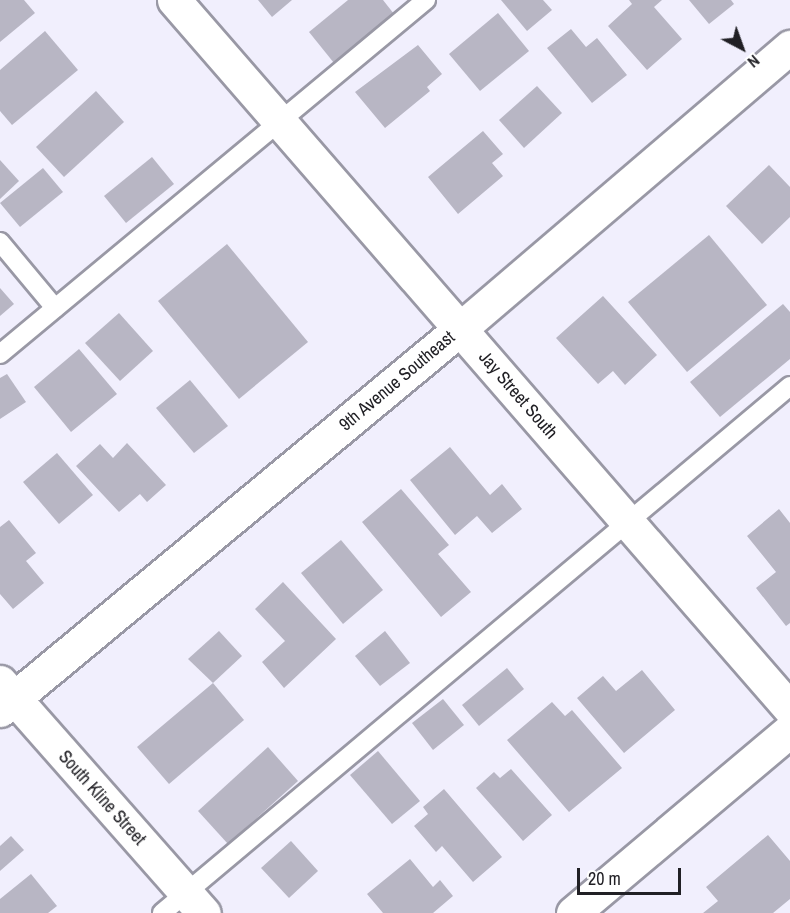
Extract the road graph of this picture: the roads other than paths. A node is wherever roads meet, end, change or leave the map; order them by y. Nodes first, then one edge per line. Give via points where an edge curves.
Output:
1 (174, 0) edge
2 (426, 0) edge
3 (790, 47) edge
4 (281, 122) junction
5 (0, 242) edge
6 (55, 308) junction
7 (460, 328) junction
8 (0, 354) edge
9 (790, 386) edge
10 (628, 523) junction
11 (4, 697) edge
12 (790, 709) edge
13 (790, 730) edge
14 (184, 906) edge
15 (581, 911) edge

1 - 4 street, Jay Street South
2 - 4 lane
3 - 7 street, 9th Avenue Southeast
4 - 6 lane
4 - 7 street, Jay Street South
5 - 6 lane
6 - 8 lane
7 - 10 street, Jay Street South
7 - 11 street, 9th Avenue Southeast
9 - 10 lane
10 - 12 street, Jay Street South
10 - 14 lane
11 - 14 street, South Kline Street
13 - 15 street

